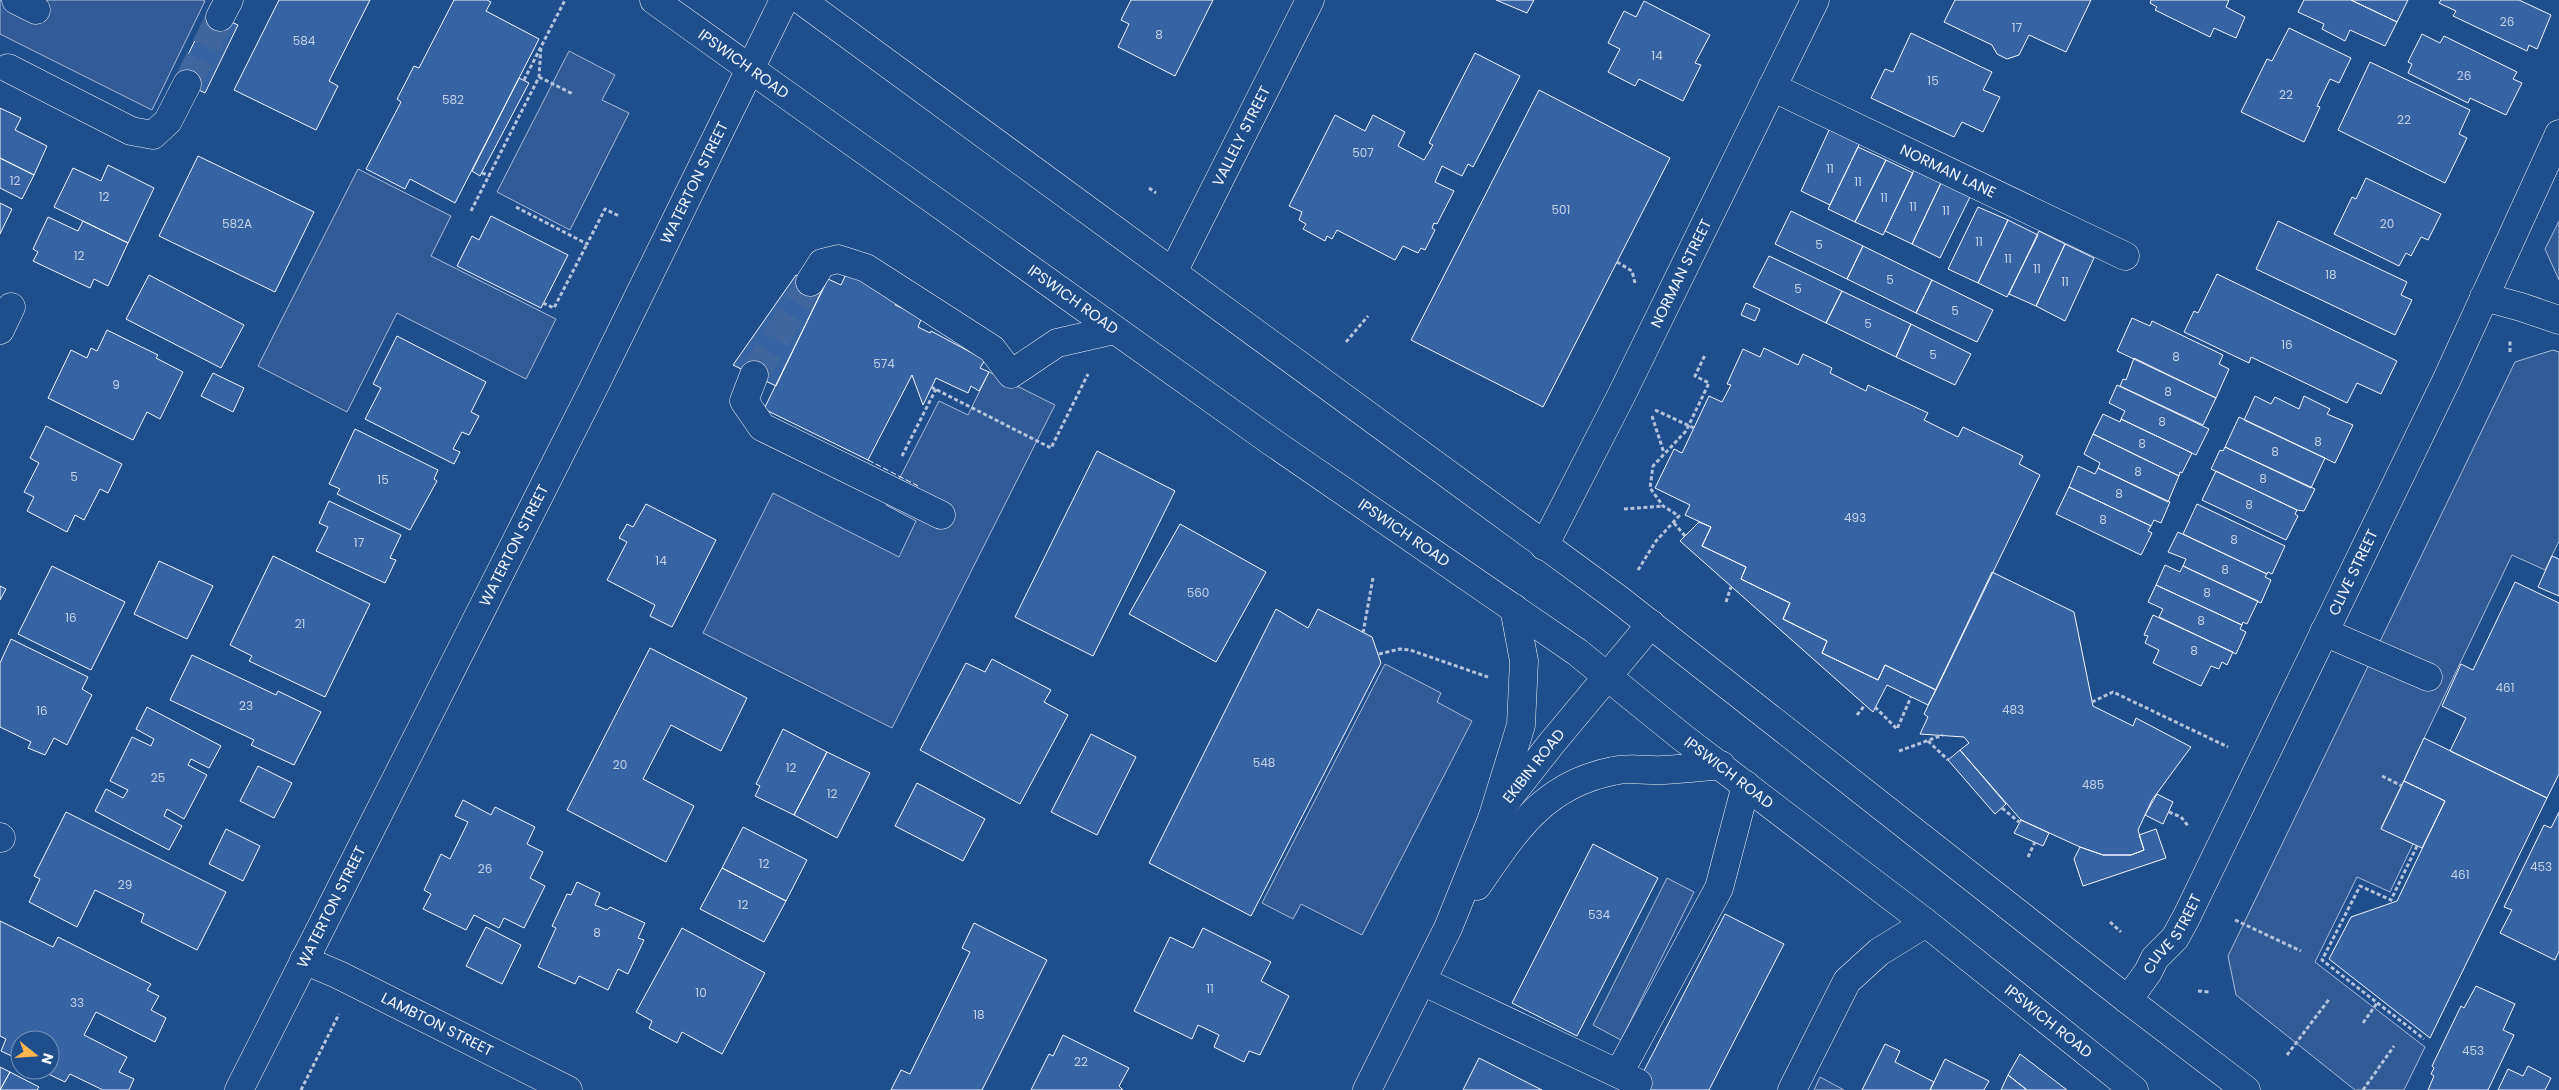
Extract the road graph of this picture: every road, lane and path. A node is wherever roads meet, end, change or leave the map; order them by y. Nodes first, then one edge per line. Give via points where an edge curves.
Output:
1 (564, 0) edge
2 (654, 0) edge
3 (784, 0) edge
4 (801, 0) edge
5 (1310, 0) edge
6 (1815, 0) edge
7 (541, 46) junction
8 (8, 68) dead end
9 (750, 71) junction
10 (539, 77) junction
11 (524, 80) dead end
12 (187, 84) tunnel mouth
13 (1772, 87) junction
14 (573, 94) dead end
15 (2559, 134) edge
16 (482, 172) dead end
17 (490, 176) junction
18 (1149, 188) dead end
19 (1156, 193) dead end
20 (516, 207) dead end
21 (471, 211) dead end
22 (618, 216) dead end
23 (587, 244) junction
24 (2125, 256) dead end
25 (1173, 272) junction
26 (810, 282) tunnel mouth
27 (2484, 297) junction
28 (543, 303) dead end
29 (1368, 316) dead end
30 (2559, 320) edge
31 (1114, 330) junction
32 (2510, 340) dead end
33 (1346, 342) dead end
34 (2510, 352) dead end
35 (1705, 355) dead end
36 (1088, 374) dead end
37 (754, 375) tunnel mouth
38 (931, 387) dead end
39 (936, 390) junction
40 (1658, 411) dead end
41 (1654, 422) dead end
42 (1689, 426) junction
43 (1694, 428) dead end
44 (1664, 453) junction
45 (898, 464) dead end
46 (1664, 506) junction
47 (1624, 509) dead end
48 (941, 515) dead end
49 (1674, 523) junction
50 (1685, 536) dead end
51 (1544, 546) junction
52 (1633, 577) dead end
53 (1373, 578) dead end
54 (1731, 587) dead end
55 (1726, 602) dead end
56 (1514, 608) junction
57 (1651, 624) junction
58 (2324, 632) junction
59 (1363, 633) dead end
60 (1379, 654) dead end
61 (1608, 675) junction
62 (2428, 677) dead end
63 (1493, 678) dead end
64 (1911, 697) dead end
65 (2092, 702) dead end
66 (1865, 705) dead end
67 (1875, 707) dead end
68 (1857, 715) dead end
69 (1943, 735) dead end
70 (1928, 741) junction
71 (2228, 747) dead end
72 (1899, 751) dead end
73 (1948, 760) dead end
74 (1721, 765) junction
75 (2382, 776) dead end
76 (1746, 785) junction
77 (2402, 786) dead end
78 (2002, 808) dead end
79 (2169, 812) dead end
80 (1492, 819) junction
81 (2019, 822) dead end
82 (2190, 827) dead end
83 (2035, 842) dead end
84 (2417, 846) dead end
85 (2028, 857) dead end
86 (2235, 920) dead end
87 (2110, 922) dead end
88 (1926, 923) junction
89 (1448, 928) junction
90 (2121, 932) dead end
91 (2301, 951) dead end
92 (304, 960) junction
93 (1422, 981) junction
94 (2198, 991) dead end
95 (2209, 992) dead end
96 (2330, 998) dead end
97 (2128, 1000) junction
98 (2377, 1003) junction
99 (340, 1014) dead end
100 (2363, 1022) dead end
101 (2424, 1039) dead end
102 (2394, 1046) dead end
103 (2287, 1055) dead end
104 (239, 1090) edge
105 (301, 1090) edge
106 (568, 1090) edge
107 (1367, 1090) edge
108 (1792, 1090) edge
109 (2134, 1090) edge
110 (2246, 1090) edge
111 (2363, 1090) edge

1 - 7 path
2 - 9 main road, IPSWICH ROAD
3 - 9 main road, WATERTON STREET
4 - 25 main road
5 - 25 main road, VALLELY STREET
6 - 13 main road, NORMAN STREET
7 - 10 path
7 - 11 path
8 - 12 main road via 131,131 153,134 168,121
9 - 31 main road, IPSWICH ROAD
9 - 92 main road, WATERTON STREET
10 - 14 path
10 - 17 path
13 - 24 main road, NORMAN LANE
13 - 51 main road, NORMAN STREET
15 - 27 main road, CLIVE STREET
16 - 17 path
17 - 21 path
18 - 19 path
20 - 23 path
22 - 23 path via 605,209
23 - 28 path via 554,308
25 - 51 main road
26 - 31 main road via 822,263 838,259 866,268 992,349 1011,374 1057,342
27 - 30 main road
27 - 58 main road, CLIVE STREET
29 - 33 path
31 - 56 main road, IPSWICH ROAD
32 - 34 path
35 - 42 path via 1695,376 1709,383
36 - 39 path via 1051,448
37 - 48 main road via 744,401 762,427
38 - 39 path
39 - 45 path
40 - 42 path
41 - 44 path
42 - 43 path
42 - 44 path
44 - 46 path via 1653,466 1650,488
46 - 47 path
46 - 49 path via 1679,516
49 - 50 path
49 - 52 path via 1656,541
51 - 57 main road
53 - 59 path
54 - 55 path
56 - 61 main road, IPSWICH ROAD
56 - 80 main road via 1524,661 1521,725
57 - 61 main road, EKIBIN ROAD
57 - 97 main road
58 - 62 main road
58 - 97 main road, CLIVE STREET via 2186,918
60 - 63 path via 1410,650
61 - 74 main road, IPSWICH ROAD
61 - 80 main road, EKIBIN ROAD
64 - 67 path via 1897,729
65 - 71 path via 2113,692
66 - 68 path
69 - 70 path
70 - 72 path
70 - 73 path
74 - 76 main road, IPSWICH ROAD
74 - 89 main road, EKIBIN ROAD via 1614,770 1563,788 1518,826
75 - 77 path
76 - 88 main road, IPSWICH ROAD
76 - 93 main road via 1719,888 1628,1078
78 - 81 path
79 - 82 path via 2181,817
80 - 89 main road, EKIBIN ROAD
83 - 85 path
84 - 98 path via 2391,900 2360,886 2322,960
86 - 91 path
87 - 90 path
88 - 108 main road via 1879,952 1847,981
88 - 109 main road, IPSWICH ROAD
89 - 93 main road, EKIBIN ROAD
92 - 104 main road, WATERTON STREET
92 - 106 main road, LAMBTON STREET
93 - 107 main road, EKIBIN ROAD
94 - 95 path
96 - 103 path
97 - 110 main road
98 - 100 path
98 - 101 path
99 - 105 path
102 - 111 path

